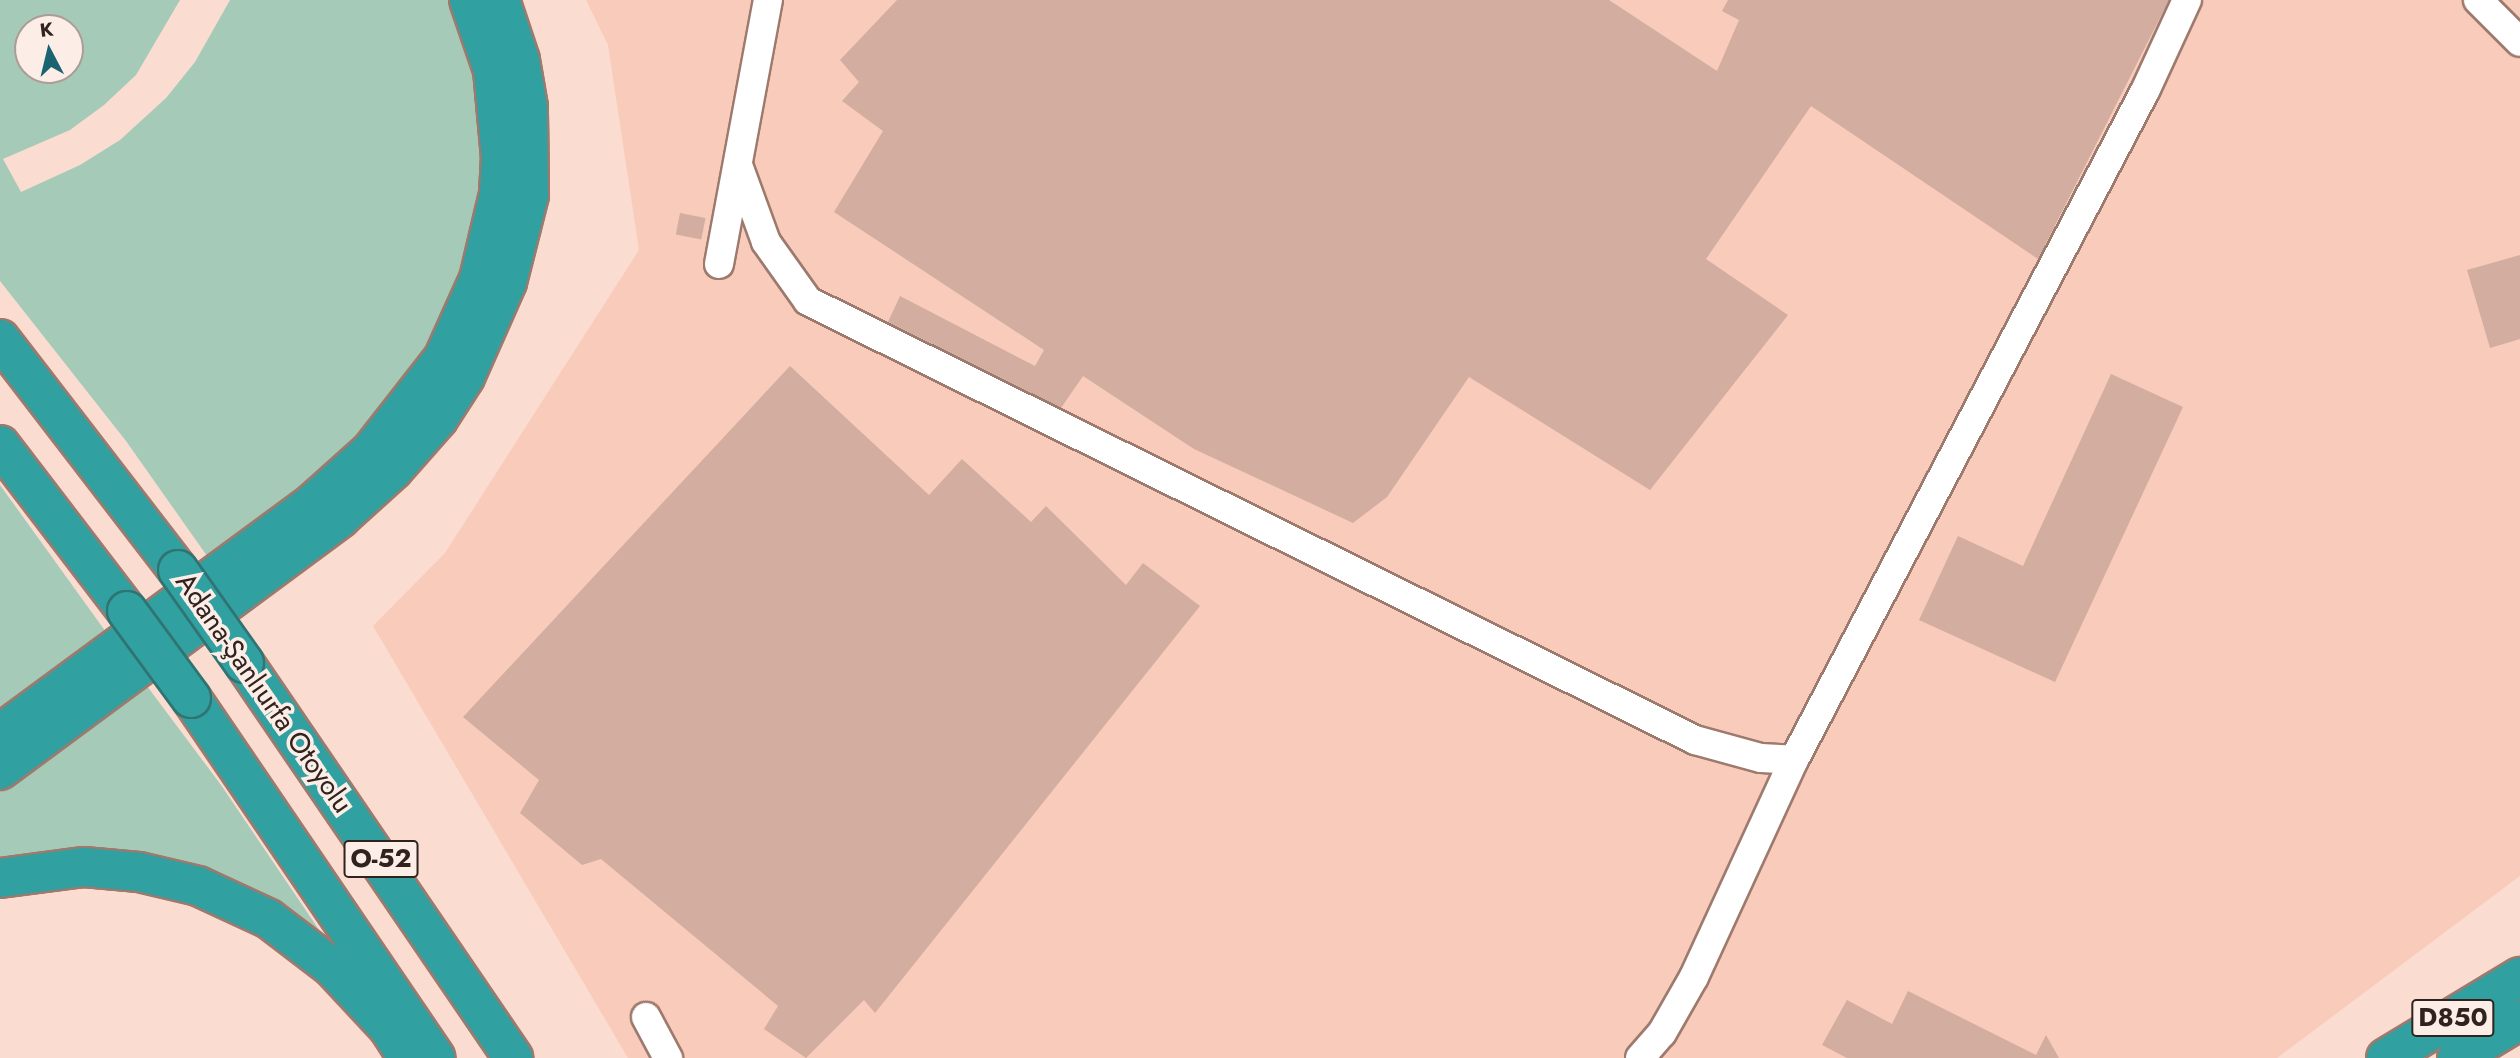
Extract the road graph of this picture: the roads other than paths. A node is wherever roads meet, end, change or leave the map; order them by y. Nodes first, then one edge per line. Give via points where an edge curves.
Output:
1 (469, 0) edge
2 (500, 0) edge
3 (768, 0) edge
4 (2187, 0) edge
5 (2478, 0) edge
6 (2520, 42) edge
7 (738, 165) junction
8 (719, 264) dead end
9 (0, 320) edge
10 (0, 339) edge
11 (32, 382) junction
12 (0, 445) edge
13 (0, 734) edge
14 (1794, 760) junction
15 (0, 770) edge
16 (0, 878) edge
17 (2520, 977) edge
18 (646, 1017) dead end
19 (2520, 1020) edge
20 (408, 1058) edge
21 (436, 1058) edge
22 (513, 1058) edge
23 (668, 1058) edge
24 (1640, 1058) edge
25 (2386, 1058) edge
26 (2457, 1058) edge

1 - 13 highway via 493,70 501,158 499,194 480,279 443,359 371,451 313,503
2 - 15 highway via 520,60 528,107 529,195 503,293 486,337 458,387 393,470 340,519
3 - 7 street
4 - 14 street via 2146,89
5 - 6 street
7 - 8 street
7 - 14 street via 766,242 808,301 1685,736 1761,758
9 - 11 highway
10 - 11 highway, Adana-Şanlıurfa Otoyolu / O-52
11 - 22 highway, Adana-Şanlıurfa Otoyolu / O-52, bridge via 244,663
12 - 21 highway, O-52, bridge via 191,698
14 - 24 street via 1693,977 1662,1033
16 - 20 highway via 84,867 139,872 198,886 269,919 332,967 388,1027
17 - 25 highway, D850
18 - 23 street
19 - 26 highway, D850

